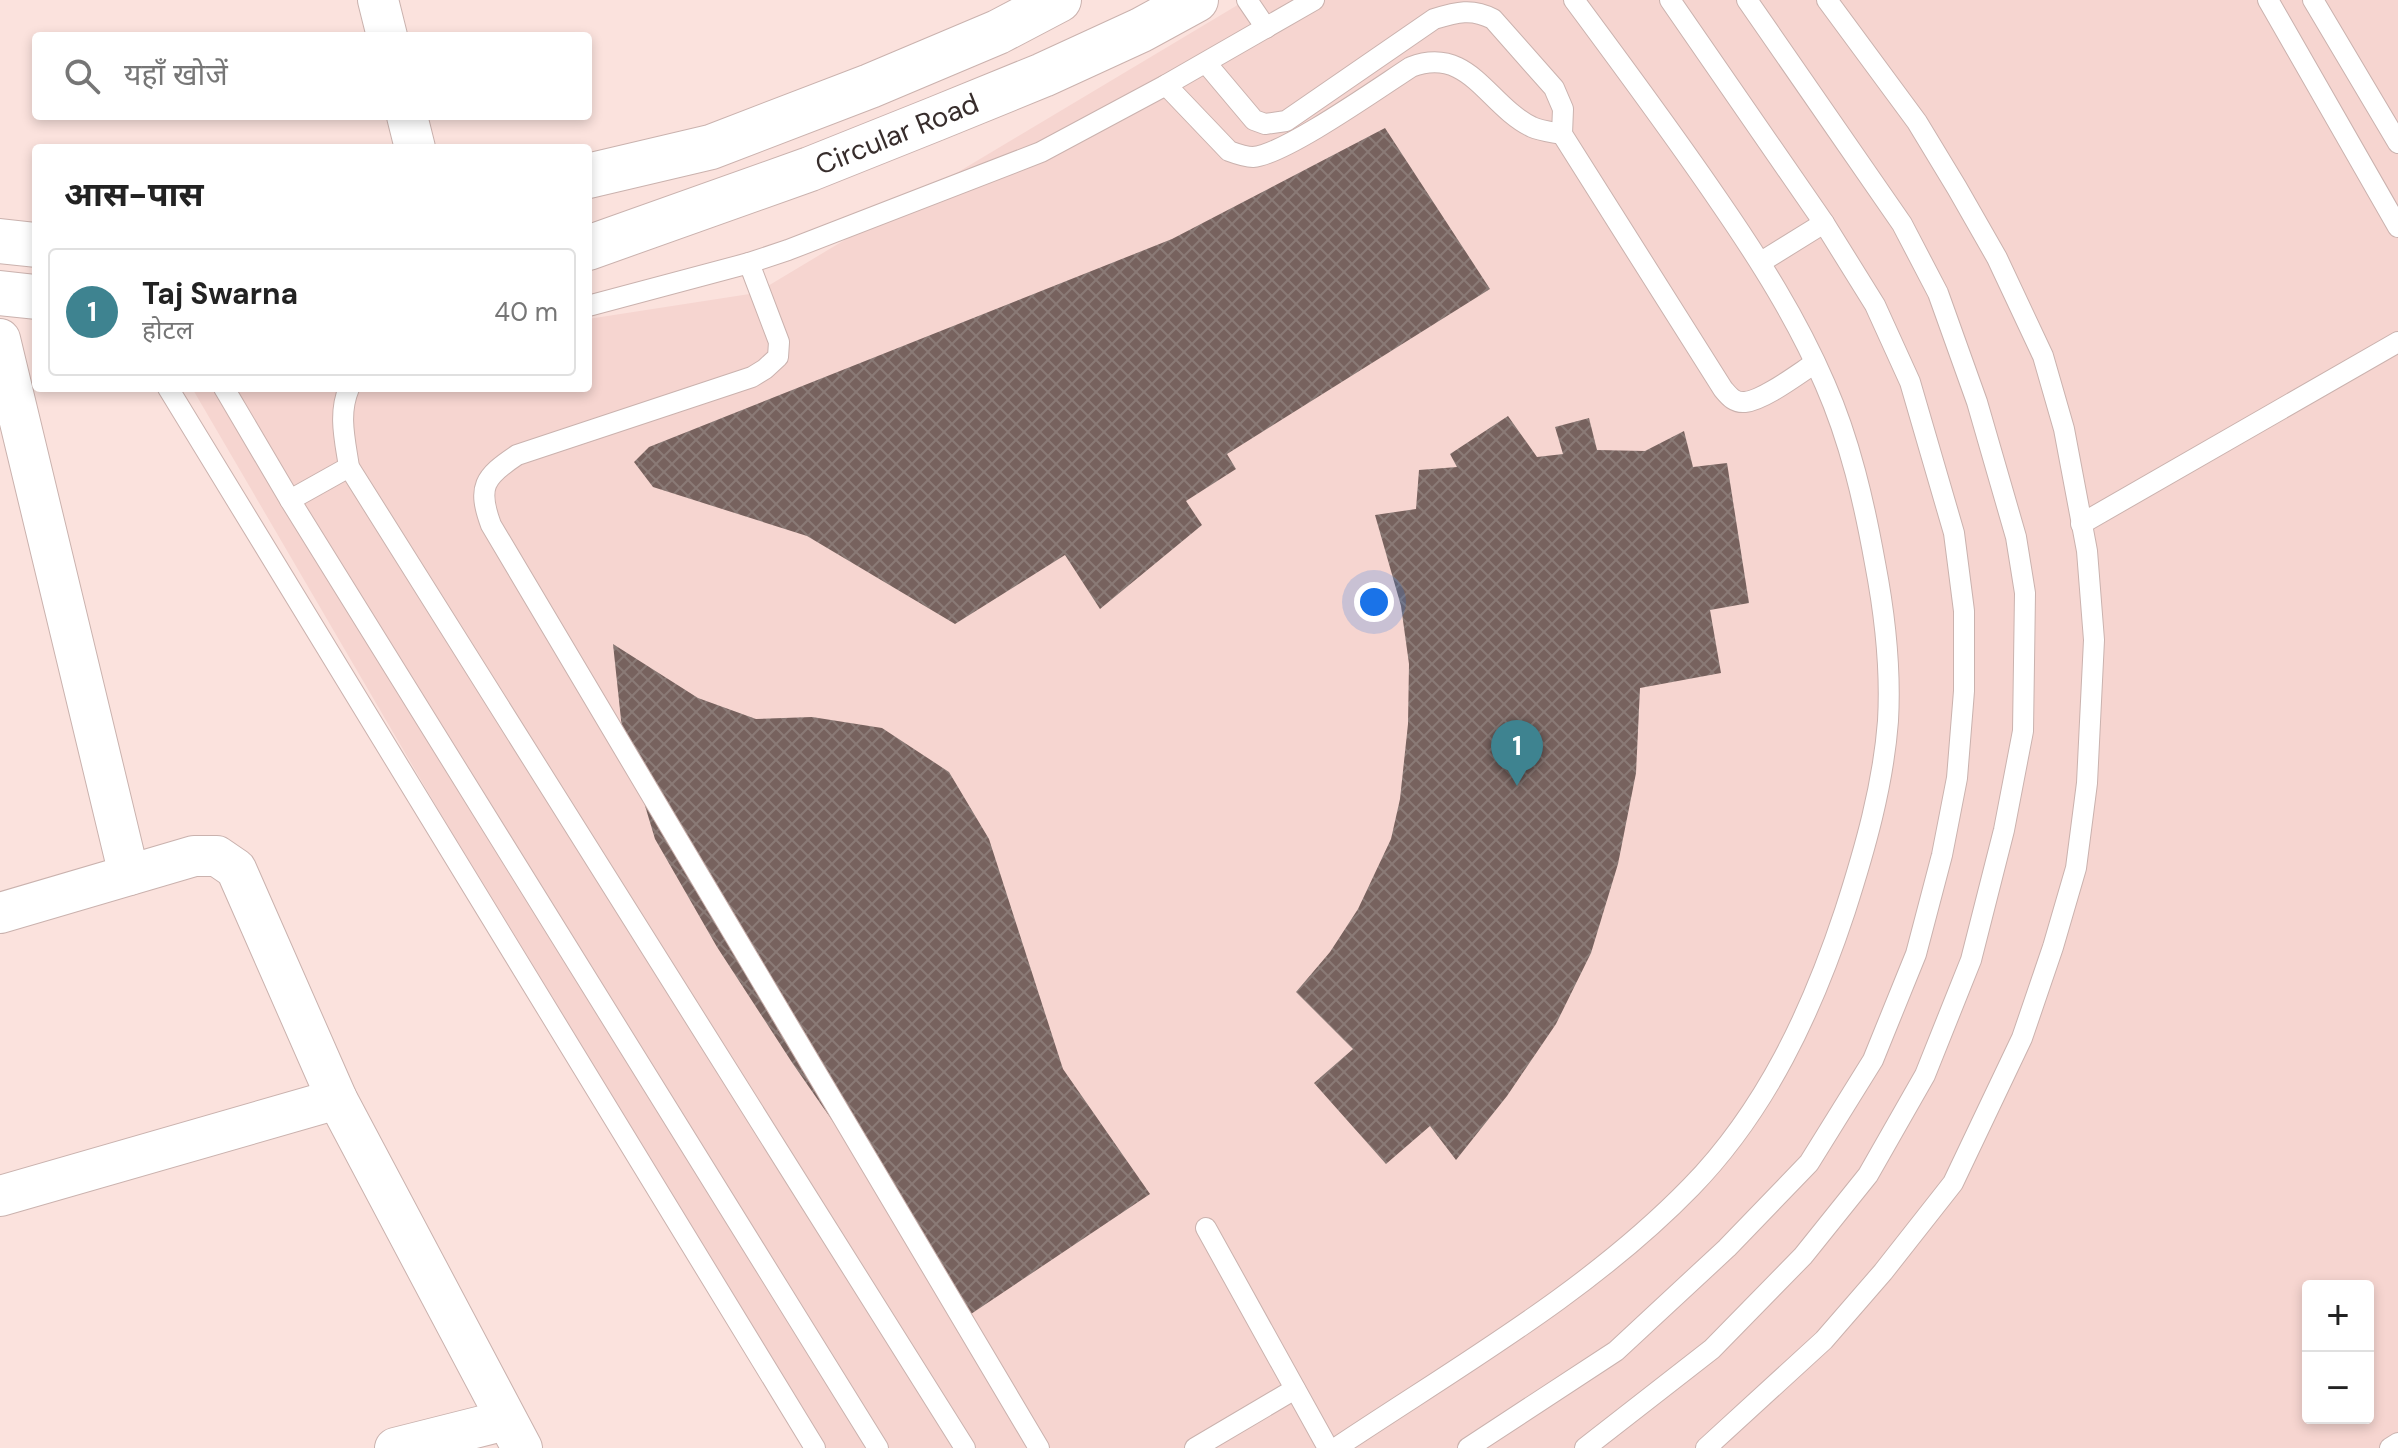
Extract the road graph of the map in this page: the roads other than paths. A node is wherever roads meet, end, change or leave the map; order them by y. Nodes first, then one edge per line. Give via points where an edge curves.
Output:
1 (378, 0) edge
2 (1059, 0) edge
3 (1196, 0) edge
4 (1247, 0) edge
5 (1314, 0) edge
6 (1574, 0) edge
7 (1670, 0) edge
8 (1747, 0) edge
9 (1827, 0) edge
10 (2268, 0) edge
11 (2313, 0) edge
12 (1266, 28) junction
13 (386, 32) edge
14 (1206, 63) junction
15 (1166, 85) junction
16 (408, 120) edge
17 (1562, 134) junction
18 (2398, 143) edge
19 (414, 144) edge
20 (592, 175) edge
21 (1824, 223) junction
22 (2398, 227) edge
23 (0, 241) edge
24 (32, 245) edge
25 (592, 247) edge
26 (1761, 262) junction
27 (749, 263) junction
28 (0, 293) edge
29 (32, 297) edge
30 (592, 305) edge
31 (0, 339) edge
32 (2398, 342) edge
33 (1815, 363) junction
34 (170, 392) edge
35 (226, 392) edge
36 (347, 392) edge
37 (349, 467) junction
38 (290, 500) junction
39 (2081, 524) junction
40 (129, 875) junction
41 (0, 913) edge
42 (337, 1099) junction
43 (0, 1196) edge
44 (1206, 1228) dead end
45 (1295, 1389) junction
46 (514, 1434) edge
47 (2398, 1443) edge
48 (395, 1448) edge
49 (815, 1448) edge
50 (878, 1448) edge
51 (965, 1448) edge
52 (1039, 1448) edge
53 (1195, 1448) edge
54 (1328, 1448) edge
55 (1336, 1448) edge
56 (1468, 1448) edge
57 (1585, 1448) edge
58 (1706, 1448) edge
59 (2390, 1448) edge

1 - 13 street
2 - 20 street, Circular Road via 998,32 711,147
3 - 25 street, Circular Road via 1043,75 810,169
4 - 12 lane
5 - 12 lane
6 - 26 lane
7 - 21 lane
8 - 57 lane via 1902,224 1938,293 2016,537 2025,593 2023,731 1971,960 1925,1075 1868,1175 1803,1256 1712,1349
9 - 39 lane via 1917,122 1997,258 2043,356 2064,429
10 - 22 lane
11 - 18 lane
12 - 14 lane
14 - 15 lane
14 - 17 lane via 1254,120 1274,124 1286,121 1434,19 1473,11 1493,19 1554,88 1563,109
15 - 17 lane via 1229,151 1254,157 1282,148 1428,61 1455,65 1530,126
15 - 27 lane via 1041,152
16 - 19 street
17 - 33 lane via 1732,399 1758,398
21 - 26 lane
21 - 56 lane via 1875,305 1910,382 1954,533 1964,611 1957,778 1916,954 1873,1060 1809,1163 1616,1351
23 - 24 street
26 - 33 lane
27 - 30 lane
27 - 52 lane via 779,342 778,357 765,369 517,455 493,471 483,491 484,505 491,525
28 - 29 street
31 - 40 street
32 - 39 lane
33 - 55 lane via 1862,495 1885,615 1888,706 1883,763 1863,853 1810,1004 1783,1062 1723,1151 1642,1234 1582,1283
34 - 49 lane
35 - 38 lane
36 - 37 lane via 342,416
37 - 38 lane
37 - 51 lane
38 - 50 lane
39 - 58 lane via 2094,640 2087,783 2076,868 2022,1038 1945,1194 1824,1340
40 - 41 street
40 - 42 street via 194,856 217,856 236,869
42 - 43 street
42 - 46 street
44 - 45 lane
45 - 53 lane
45 - 54 lane
46 - 48 street
47 - 59 lane

